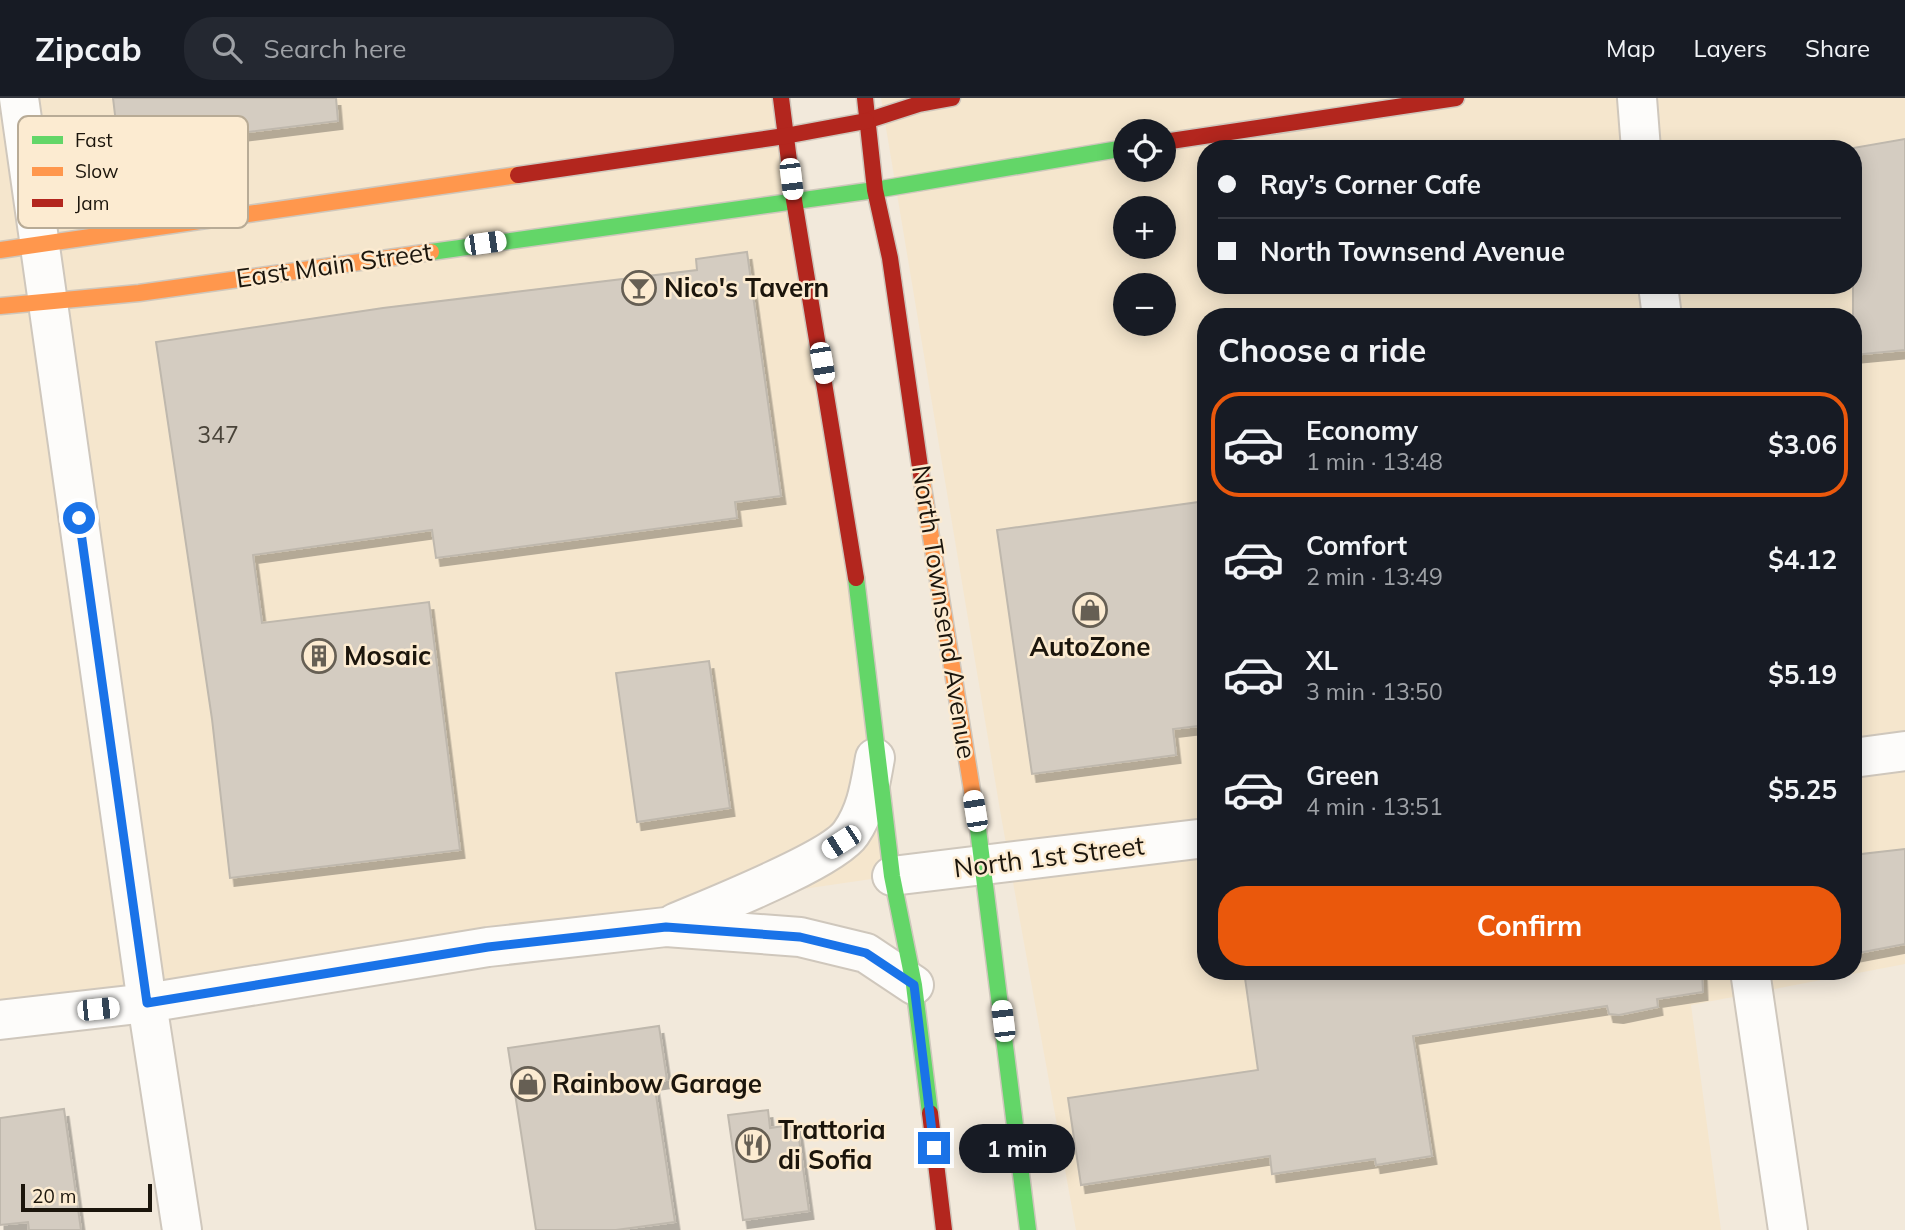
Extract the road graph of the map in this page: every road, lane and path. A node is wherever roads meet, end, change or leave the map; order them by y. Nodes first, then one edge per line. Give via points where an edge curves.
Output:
1 (19, 98) edge
2 (781, 98) edge
3 (865, 98) edge
4 (952, 98) edge
5 (1456, 98) edge
6 (1637, 98) edge
7 (21, 116) edge
8 (866, 121) junction
9 (785, 136) junction
10 (1176, 140) edge
11 (1640, 140) edge
12 (1113, 150) edge
13 (875, 190) junction
14 (794, 200) junction
15 (248, 214) edge
16 (37, 228) edge
17 (150, 228) edge
18 (39, 244) junction
19 (0, 250) edge
20 (48, 302) junction
21 (0, 306) edge
22 (877, 750) junction
23 (1905, 751) edge
24 (1862, 757) edge
25 (1197, 839) edge
26 (984, 864) junction
27 (892, 876) junction
28 (666, 927) junction
29 (1751, 980) edge
30 (914, 985) junction
31 (147, 1003) junction
32 (0, 1020) edge
33 (182, 1230) edge
34 (944, 1230) edge
35 (1028, 1230) edge
36 (1788, 1230) edge

1 - 7 street
2 - 9 main road
3 - 8 main road, North Townsend Avenue
4 - 8 main road
5 - 10 main road
6 - 11 street
8 - 9 main road
8 - 13 main road, North Townsend Avenue
9 - 14 main road
9 - 15 main road
12 - 13 main road, East Main Street
13 - 14 main road, East Main Street
13 - 26 main road, North Townsend Avenue
14 - 20 main road, East Main Street
14 - 22 main road via 849,523
16 - 18 street
17 - 18 main road
18 - 19 main road
18 - 20 street
20 - 21 main road, East Main Street
20 - 31 street
22 - 27 main road
22 - 28 street via 864,810 849,837 772,881
23 - 24 street
25 - 26 street, North 1st Street
26 - 27 street, North 1st Street
26 - 35 main road, North Townsend Avenue
27 - 30 main road
28 - 30 street via 800,937 866,953
28 - 31 street via 488,947
29 - 36 street
30 - 34 main road
31 - 32 street
31 - 33 street

